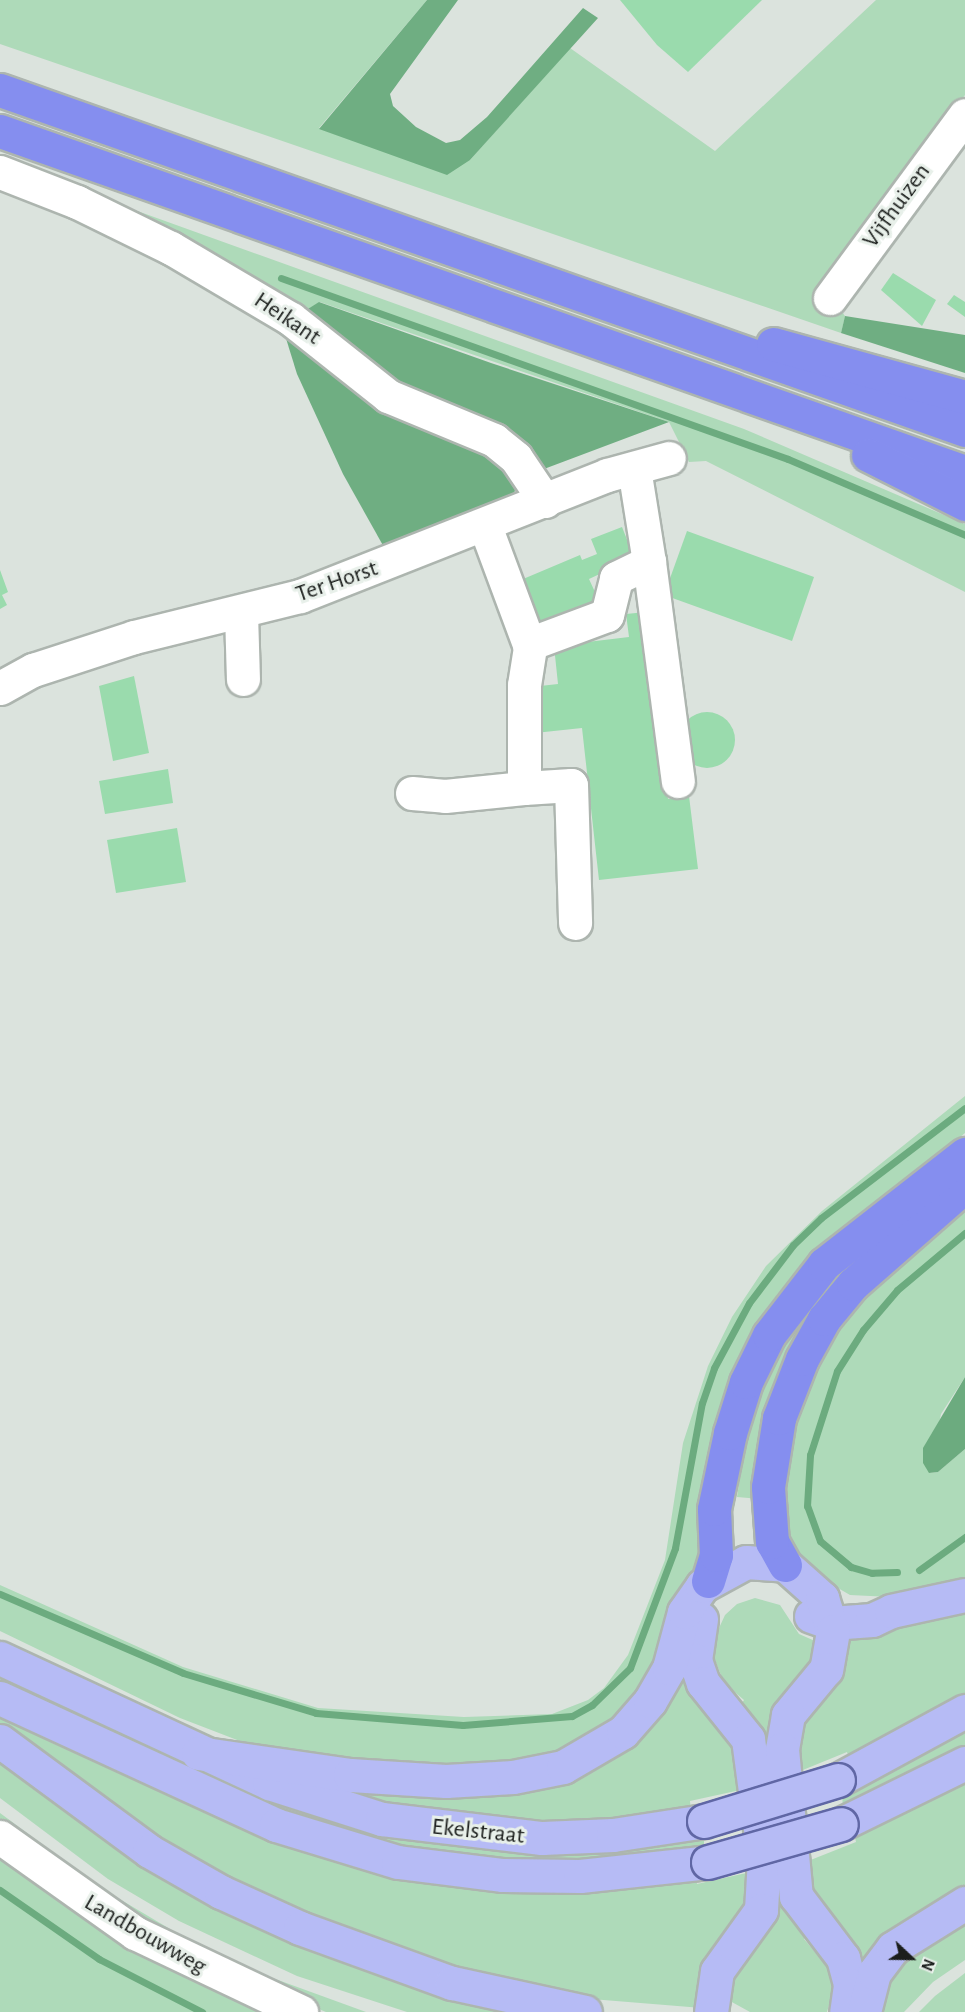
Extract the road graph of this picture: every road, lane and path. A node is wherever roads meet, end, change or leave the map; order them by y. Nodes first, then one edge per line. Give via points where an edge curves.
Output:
1 (0, 90) edge
2 (965, 115) edge
3 (0, 131) edge
4 (0, 172) edge
5 (830, 298) dead end
6 (653, 320) junction
7 (965, 397) edge
8 (780, 407) junction
9 (965, 430) edge
10 (669, 458) dead end
11 (634, 468) junction
12 (965, 472) edge
13 (545, 501) junction
14 (965, 504) edge
15 (485, 526) junction
16 (649, 562) junction
17 (240, 613) junction
18 (529, 644) junction
19 (243, 679) dead end
20 (0, 688) edge
21 (678, 781) dead end
22 (524, 788) junction
23 (412, 793) dead end
24 (575, 923) dead end
25 (965, 1154) edge
26 (965, 1186) edge
27 (785, 1565) junction
28 (720, 1580) junction
29 (965, 1595) edge
30 (827, 1611) junction
31 (0, 1658) edge
32 (0, 1698) edge
33 (965, 1711) edge
34 (0, 1741) edge
35 (198, 1753) junction
36 (965, 1762) edge
37 (0, 1837) edge
38 (965, 1903) edge
39 (859, 2006) edge
40 (301, 2012) edge
41 (585, 2012) edge
42 (711, 2012) edge

1 - 6 highway
2 - 5 street, Vijfhuizen
3 - 8 highway
4 - 13 street, Heikant via 77,202 171,248 291,319 388,396 494,440 516,458
6 - 7 highway via 826,355
6 - 9 highway
8 - 12 highway
8 - 14 highway
10 - 11 street, Ter Horst
11 - 13 street, Ter Horst
11 - 16 street
13 - 15 street, Ter Horst
15 - 17 street, Ter Horst via 300,596
15 - 18 street
16 - 18 street via 616,578 607,615
16 - 21 street
17 - 19 street
17 - 20 street, Ter Horst via 134,637 33,670
18 - 22 street
22 - 23 street via 445,796
22 - 24 street via 571,785
25 - 28 highway via 824,1264 784,1312 757,1358 738,1404 722,1484 728,1499
26 - 27 highway via 853,1284 824,1319 802,1359 777,1426 768,1487 771,1535
27 - 28 main road via 746,1562
27 - 30 main road via 812,1584
28 - 30 main road via 775,1583 796,1595 814,1620
28 - 35 main road via 687,1605 660,1687 635,1720 590,1754 564,1767 513,1777 446,1780 350,1775
28 - 42 main road via 695,1633 695,1660 703,1683 748,1739 761,1818 765,1899 754,1923 717,1971
29 - 30 main road via 891,1611 872,1620
30 - 39 main road via 832,1648 826,1669 788,1715 782,1749 796,1896 843,1958
31 - 35 main road, Ekelstraat
32 - 36 main road, Ekelstraat, bridge via 257,1817 398,1862 503,1875 580,1876 708,1862 841,1824
33 - 35 main road, Ekelstraat, bridge via 838,1780 704,1821 613,1835 542,1838 430,1828 330,1805
34 - 41 main road via 149,1851 221,1892 300,1928 452,1983
37 - 40 street, Landbouwweg via 135,1933
38 - 39 main road via 893,1948 874,1973

